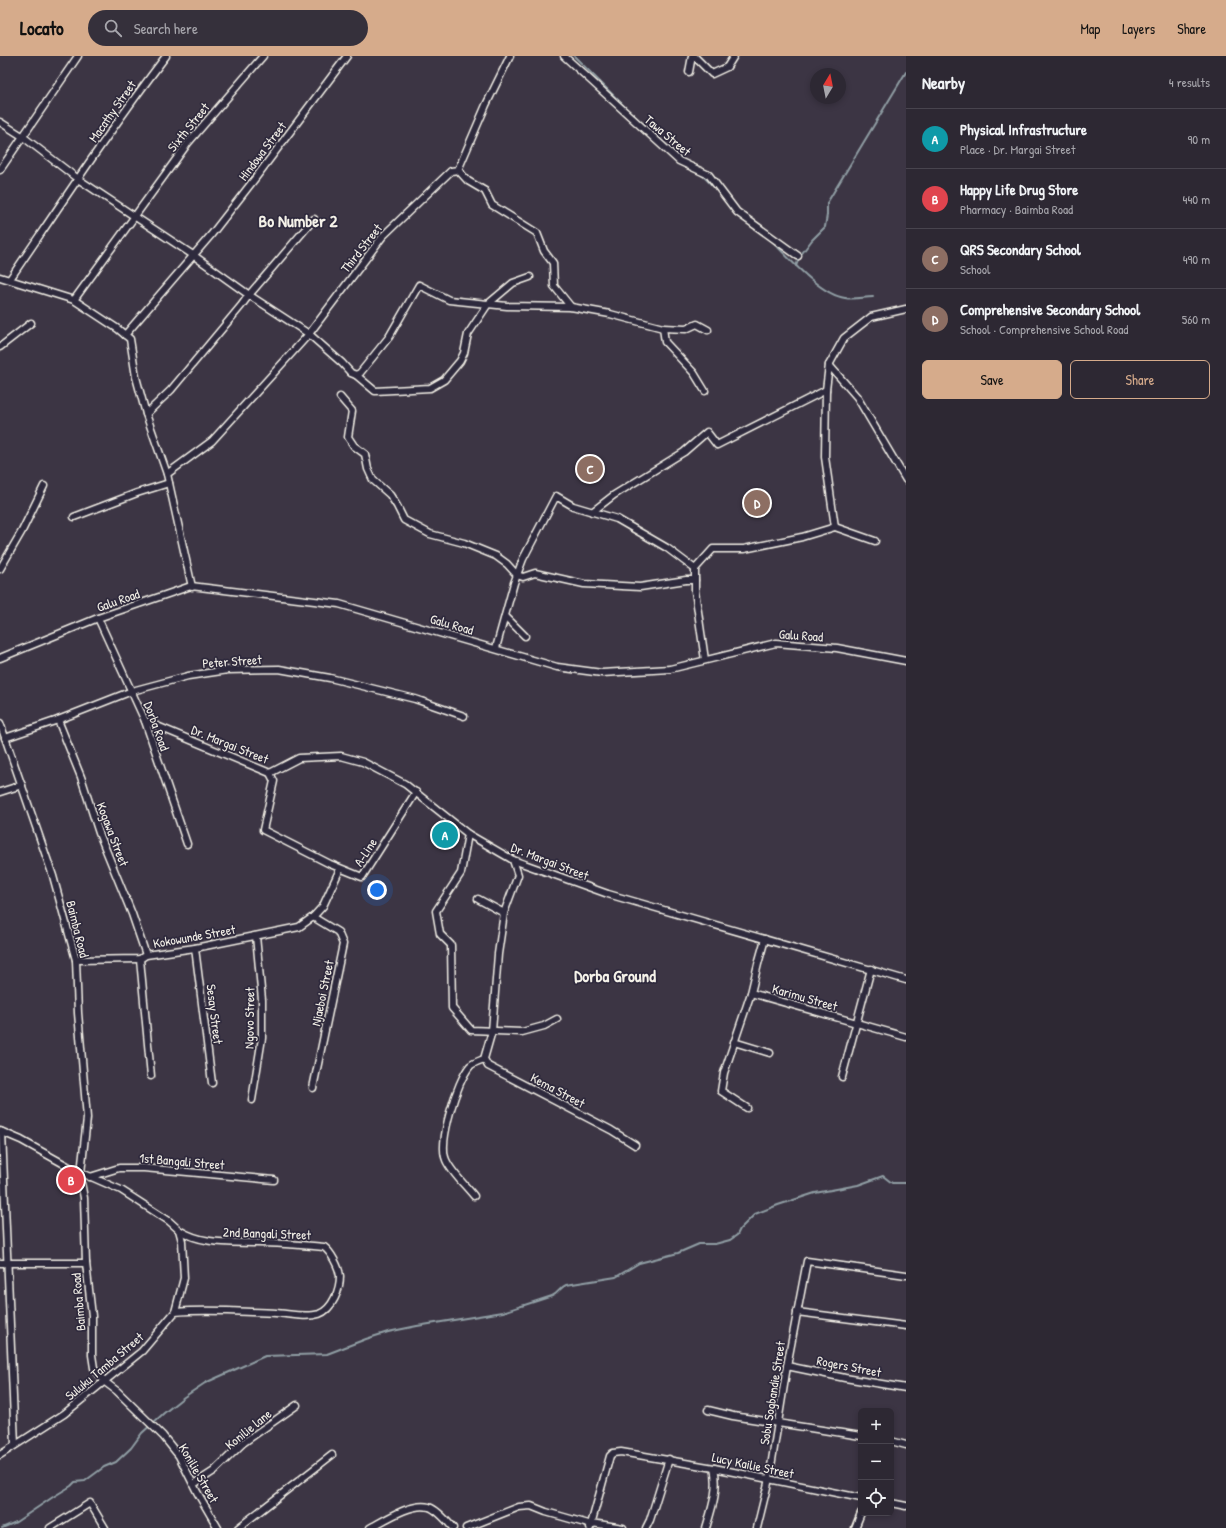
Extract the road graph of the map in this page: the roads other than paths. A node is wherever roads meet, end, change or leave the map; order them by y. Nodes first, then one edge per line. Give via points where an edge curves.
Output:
1 (78, 56) edge
2 (166, 56) edge
3 (263, 56) edge
4 (347, 56) edge
5 (510, 56) edge
6 (564, 56) edge
7 (693, 56) edge
8 (734, 56) edge
9 (689, 72) dead end
10 (0, 122) edge
11 (22, 136) junction
12 (0, 170) edge
13 (458, 170) junction
14 (78, 179) junction
15 (134, 216) junction
16 (314, 219) dead end
17 (798, 256) dead end
18 (192, 257) junction
19 (0, 277) edge
20 (530, 277) dead end
21 (10, 279) junction
22 (249, 295) junction
23 (74, 300) junction
24 (488, 304) junction
25 (571, 307) junction
26 (906, 309) edge
27 (31, 323) dead end
28 (663, 328) junction
29 (708, 330) dead end
30 (309, 334) junction
31 (125, 335) junction
32 (0, 347) edge
33 (829, 365) junction
34 (356, 375) junction
35 (826, 390) junction
36 (705, 391) dead end
37 (340, 397) dead end
38 (146, 414) junction
39 (167, 474) junction
40 (906, 480) edge
41 (169, 483) junction
42 (44, 486) dead end
43 (592, 512) junction
44 (74, 517) dead end
45 (835, 527) junction
46 (875, 541) dead end
47 (0, 569) edge
48 (695, 569) junction
49 (517, 575) junction
50 (695, 580) junction
51 (191, 587) junction
52 (505, 616) junction
53 (98, 618) junction
54 (525, 636) dead end
55 (496, 648) junction
56 (0, 658) edge
57 (705, 660) junction
58 (906, 661) edge
59 (132, 691) junction
60 (464, 716) dead end
61 (58, 720) junction
62 (145, 721) junction
63 (1, 727) edge
64 (6, 738) junction
65 (270, 772) junction
66 (22, 785) junction
67 (0, 792) edge
68 (416, 792) junction
69 (468, 834) junction
70 (187, 844) dead end
71 (513, 860) junction
72 (340, 869) junction
73 (478, 899) dead end
74 (504, 913) junction
75 (313, 917) junction
76 (256, 936) junction
77 (765, 939) junction
78 (195, 948) junction
79 (146, 955) junction
80 (140, 959) junction
81 (76, 960) junction
82 (871, 969) junction
83 (906, 980) edge
84 (751, 992) junction
85 (557, 1019) dead end
86 (857, 1023) junction
87 (492, 1031) junction
88 (906, 1036) edge
89 (734, 1042) junction
90 (770, 1053) dead end
91 (484, 1059) junction
92 (151, 1076) dead end
93 (842, 1077) dead end
94 (212, 1083) dead end
95 (312, 1088) dead end
96 (252, 1100) dead end
97 (746, 1108) dead end
98 (1, 1132) edge
99 (635, 1145) dead end
100 (73, 1169) junction
101 (81, 1173) junction
102 (90, 1177) junction
103 (274, 1180) dead end
104 (474, 1196) dead end
105 (179, 1230) junction
106 (0, 1263) edge
107 (8, 1263) junction
108 (86, 1263) junction
109 (906, 1275) edge
110 (175, 1312) junction
111 (797, 1312) junction
112 (906, 1326) edge
113 (787, 1366) junction
114 (105, 1382) junction
115 (906, 1388) edge
116 (297, 1405) dead end
117 (708, 1410) dead end
118 (141, 1416) joint
119 (779, 1422) junction
120 (858, 1435) edge
121 (894, 1442) edge
122 (16, 1445) junction
123 (906, 1445) edge
124 (332, 1455) dead end
125 (0, 1456) edge
126 (669, 1459) junction
127 (714, 1468) junction
128 (769, 1479) junction
129 (194, 1484) junction
130 (858, 1497) edge
131 (894, 1504) edge
132 (906, 1506) edge
133 (860, 1516) edge
134 (592, 1525) edge
135 (50, 1528) edge
136 (105, 1528) edge
137 (218, 1528) edge
138 (238, 1528) edge
139 (370, 1528) edge
140 (453, 1528) edge
141 (466, 1528) edge
142 (623, 1528) edge
143 (646, 1528) edge
144 (706, 1528) edge
145 (757, 1528) edge
146 (855, 1528) edge

1 - 11 street
2 - 14 street, Macathy Street via 142,86
3 - 15 street, Sixth Street via 188,143
4 - 18 street, Hindowa Street via 257,176
5 - 13 street
6 - 17 street, Tawa Street via 679,161 709,175 737,212
7 - 8 street via 712,74 727,67
7 - 9 street
10 - 11 street
11 - 12 street
11 - 14 street
13 - 25 street via 468,181 485,191 492,205 537,233 544,251 553,263 554,286
13 - 30 street, Third Street via 451,171 383,236
14 - 15 street
14 - 21 street, Macathy Street
15 - 18 street
15 - 23 street, Sixth Street
16 - 22 street
18 - 22 street
18 - 31 street, Hindowa Street
19 - 21 street
20 - 24 street via 513,283
21 - 23 street
22 - 30 street
22 - 38 street via 171,390
23 - 31 street
24 - 25 street
24 - 34 street via 449,300 419,285 389,337
24 - 34 street via 468,334 460,361 444,380 430,388 375,391
25 - 28 street
26 - 33 street via 871,317 844,338
27 - 32 street
28 - 29 street via 686,329 697,324
28 - 36 street via 665,342 694,373
30 - 34 street
30 - 39 street, Third Street via 212,441
31 - 38 street via 130,339 136,377
33 - 35 street
33 - 40 street via 857,397
35 - 43 street via 717,445 707,432 684,452 614,495
35 - 45 street via 825,457
37 - 49 street via 352,411 348,437 354,446 365,454 373,480 390,495 404,520 430,534 464,543 496,556
38 - 39 street
39 - 41 street
41 - 44 street
41 - 51 street
42 - 47 street
43 - 48 street via 617,519 667,548
43 - 49 street via 573,506 556,496
45 - 46 street
45 - 48 street via 744,549 713,549
48 - 50 street
49 - 50 street via 523,577 535,573 584,584 640,587
49 - 52 street
50 - 57 street
51 - 53 street, Galu Road
51 - 55 street, Galu Road via 339,604
52 - 54 street
52 - 55 street
53 - 56 street, Galu Road
53 - 59 street, Dorba Road
55 - 57 street, Galu Road via 557,667 602,673 670,669
57 - 58 street, Galu Road via 776,643 837,648
59 - 60 street, Peter Street via 188,676 228,670 279,669 330,678 415,699
59 - 61 street, Peter Street
59 - 62 street, Dorba Road
61 - 64 street, Peter Street
61 - 79 street, Kogawa Street
62 - 65 street, Dr. Margai Street
62 - 70 street, Dorba Road
63 - 64 street, Baimba Road
64 - 66 street, Baimba Road
65 - 68 street, Dr. Margai Street via 299,758 341,756 362,762
65 - 72 street via 274,781 263,830
66 - 67 street
66 - 81 street, Baimba Road via 53,876
68 - 69 street, Dr. Margai Street
68 - 72 street, A-Line via 362,877
69 - 71 street, Dr. Margai Street
69 - 87 street via 461,873 436,911 440,934 451,945 452,1008 471,1030
71 - 74 street via 518,875
71 - 77 street, Dr. Margai Street via 608,894
72 - 75 street, A-Line via 323,906
73 - 74 street
74 - 87 street
75 - 76 street, Kokowunde Street via 299,927
75 - 95 street, Njaeboi Street via 338,932 343,944
76 - 78 street, Kokowunde Street
76 - 96 street, Ngovo Street via 262,1000 262,1038
77 - 82 street, Dr. Margai Street
77 - 84 street, Karimu Street
78 - 79 street, Kokowunde Street
78 - 94 street, Sesay Street
79 - 80 street, Kokowunde Street
80 - 81 street, Kokowunde Street
80 - 92 street
81 - 101 street, Baimba Road via 87,1118
82 - 83 street, Dr. Margai Street
82 - 86 street
84 - 86 street, Karimu Street
84 - 89 street
85 - 87 street via 544,1026 522,1032
86 - 88 street, Karimu Street
86 - 93 street
87 - 91 street
89 - 90 street
89 - 97 street via 721,1091
91 - 99 street, Kema Street via 488,1066
91 - 104 street via 470,1065 460,1084 443,1147 446,1160
98 - 100 street
98 - 107 street
100 - 101 street
100 - 108 street, Baimba Road via 84,1198
101 - 102 street
102 - 103 street, 1st Bangali Street via 119,1168 138,1168
102 - 105 street via 121,1190
105 - 110 street, Suluku Tamba Street via 183,1249 184,1278
105 - 110 street, 2nd Bangali Street via 196,1239 210,1242 324,1247 329,1250 340,1274 332,1304 326,1311 318,1314 196,1310
106 - 107 street
107 - 108 street
107 - 122 street
108 - 114 street, Baimba Road via 92,1316 93,1362 94,1368
109 - 111 street, Sobu Sogbandie Street via 807,1261
110 - 114 street, Suluku Tamba Street via 142,1351
111 - 112 street
111 - 113 street, Sobu Sogbandie Street
113 - 115 street, Rogers Street
113 - 119 street, Sobu Sogbandie Street
114 - 118 street, Baimba Road
114 - 122 street, Suluku Tamba Street via 64,1414
116 - 129 street, Konilie lane via 242,1443 214,1471
117 - 119 street
118 - 129 street, Konilie Street via 163,1436 179,1456
119 - 120 street
119 - 128 street, Sobu Sogbandie Street
121 - 123 street
122 - 125 street, Suluku Tamba Street
124 - 138 street
126 - 127 street, Lucy Kailie Street
126 - 134 street, Lucy Kailie Street via 613,1453 610,1456
126 - 143 street
127 - 128 street, Lucy Kailie Street
127 - 144 street via 717,1478 714,1504
128 - 130 street, Lucy Kailie Street
128 - 145 street, Sobu Sogbandie Street
129 - 137 street, Konilie Street
131 - 132 street
133 - 146 street
134 - 141 street via 531,1506 519,1507
134 - 142 street
135 - 136 street via 90,1503
139 - 140 street via 410,1508 430,1507

